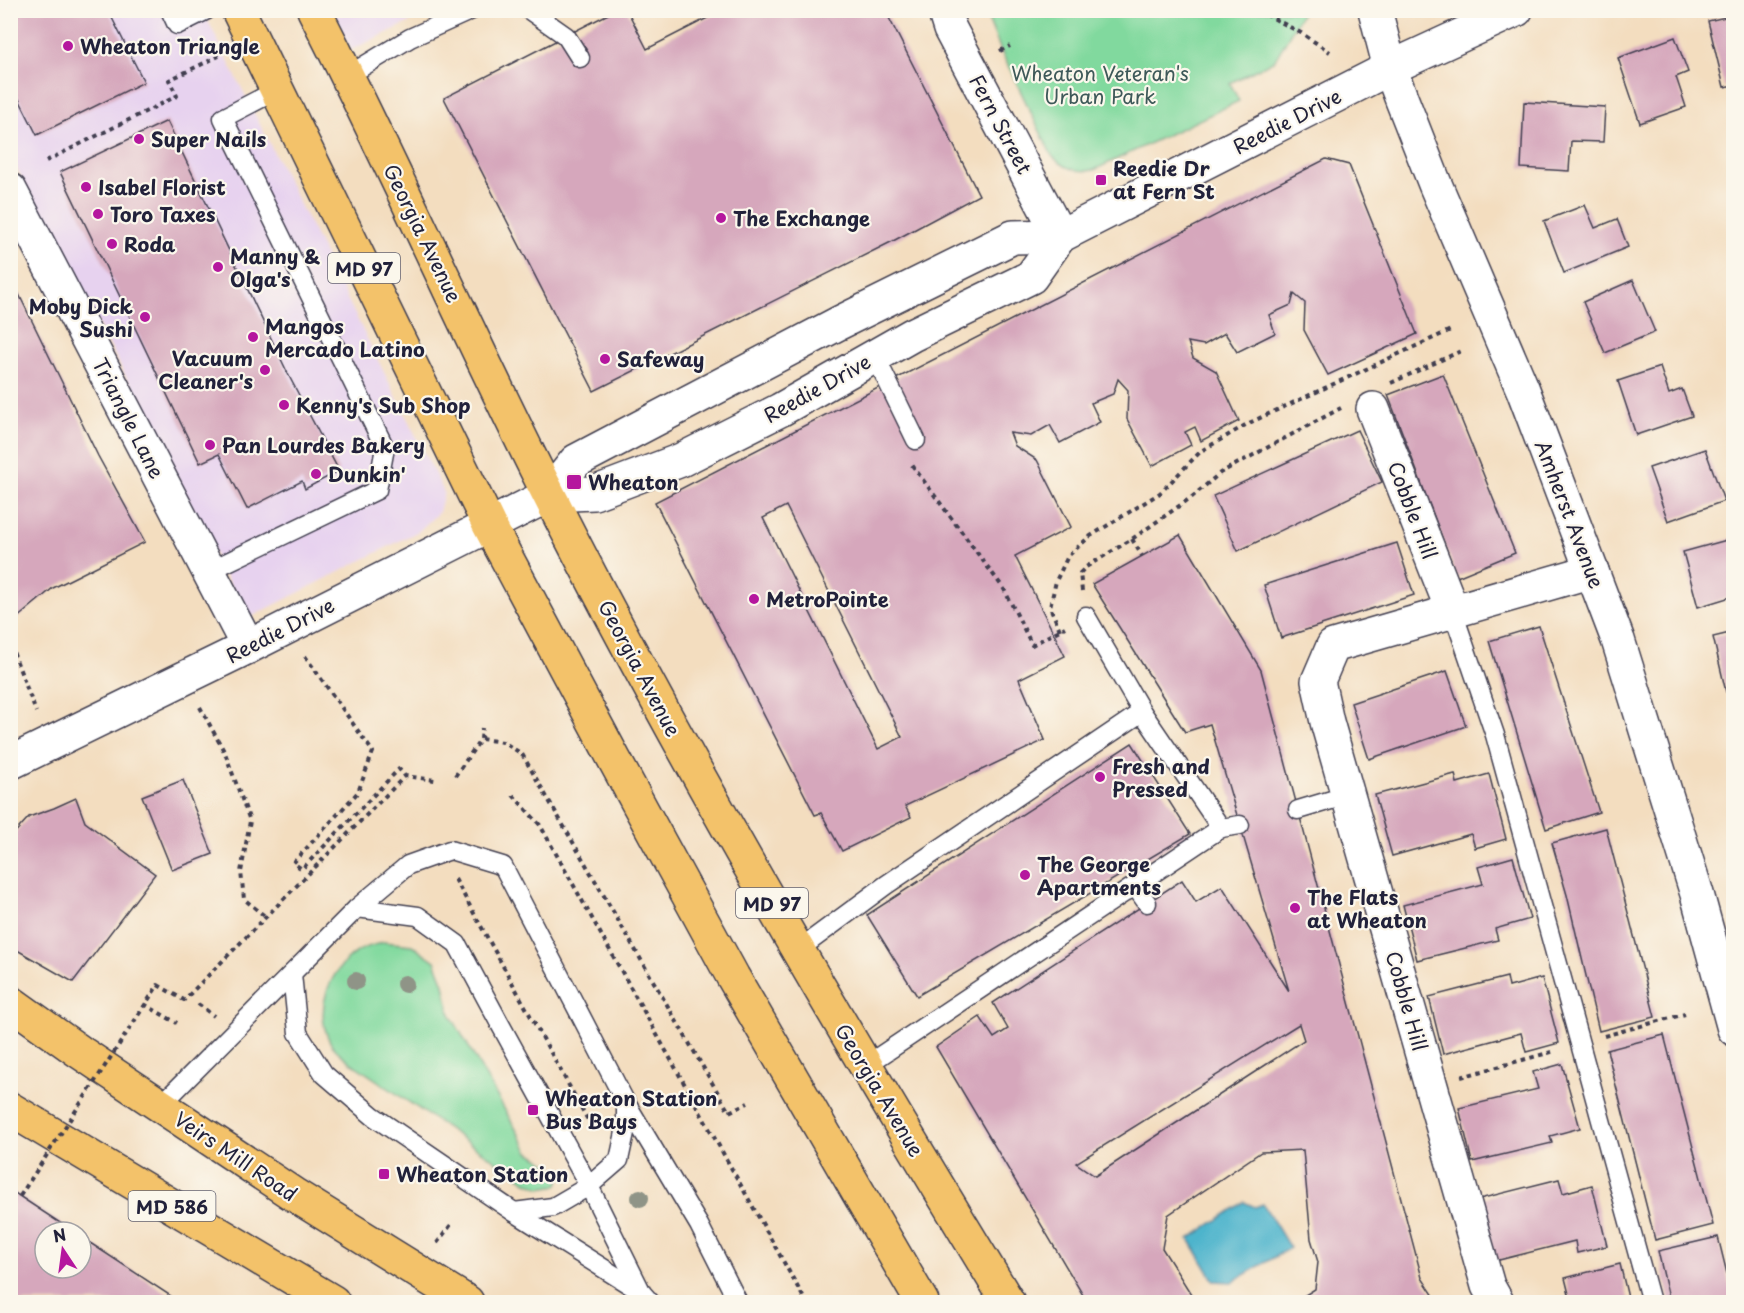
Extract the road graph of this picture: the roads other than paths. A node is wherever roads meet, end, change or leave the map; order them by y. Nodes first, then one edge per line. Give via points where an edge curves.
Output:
1 (170, 10) edge
2 (207, 10) edge
3 (238, 10) edge
4 (314, 10) edge
5 (472, 10) edge
6 (529, 10) edge
7 (944, 10) edge
8 (1375, 10) edge
9 (1516, 10) edge
10 (580, 58) dead end
11 (1390, 68) junction
12 (347, 76) junction
13 (277, 90) junction
14 (10, 190) edge
15 (1060, 236) junction
16 (874, 356) junction
17 (1370, 399) road end
18 (916, 440) dead end
19 (549, 495) junction
20 (489, 525) junction
21 (208, 571) junction
22 (1592, 571) junction
23 (1453, 612) junction
24 (1086, 616) road end
25 (248, 647) junction
26 (1142, 712) junction
27 (10, 763) edge
28 (1348, 795) junction
29 (1298, 810) dead end
30 (1240, 825) dead end
31 (1221, 828) junction
32 (1135, 886) junction
33 (1147, 903) dead end
34 (357, 908) junction
35 (798, 950) junction
36 (292, 974) junction
37 (10, 1002) edge
38 (1734, 1029) edge
39 (865, 1066) junction
40 (626, 1103) junction
41 (161, 1105) junction
42 (10, 1109) edge
43 (589, 1186) junction
44 (514, 1212) junction
45 (646, 1298) edge
46 (333, 1302) edge
47 (467, 1302) edge
48 (738, 1302) edge
49 (922, 1302) edge
50 (1008, 1302) edge
51 (1497, 1302) edge
52 (1651, 1302) edge

1 - 2 lane via 177,25
3 - 13 main road, MD 97
4 - 12 main road, Georgia Avenue / MD 97
5 - 12 lane via 410,38
6 - 10 lane via 567,36
7 - 15 street, Fern Street via 950,29
8 - 11 street, Amherst Avenue
9 - 11 street, Reedie Drive
11 - 15 street, Reedie Drive
11 - 22 street, Amherst Avenue via 1523,390
12 - 19 main road, Georgia Avenue / MD 97
13 - 20 main road, MD 97
13 - 21 lane via 223,118 385,448 377,490
14 - 21 street, Triangle Lane
15 - 16 street, Reedie Drive via 1031,277
15 - 19 street, Reedie Drive via 1013,237 839,323 576,461
16 - 18 lane
16 - 19 street, Reedie Drive via 681,460 594,493
17 - 23 street, Cobble Hill
19 - 20 street, Reedie Drive
19 - 35 main road, Georgia Avenue / MD 97 via 672,728
20 - 25 street, Reedie Drive
20 - 49 main road, MD 97 via 733,977
21 - 25 street, Triangle Lane
22 - 23 street, Cobble Hill
22 - 38 street, Amherst Avenue via 1618,640 1690,872
23 - 28 street, Cobble Hill via 1333,646 1318,681
23 - 52 lane via 1495,735
24 - 26 lane
25 - 27 street, Reedie Drive
26 - 31 lane
26 - 35 lane via 886,885
28 - 29 lane
28 - 51 street, Cobble Hill via 1488,1286
30 - 31 lane
31 - 32 lane
32 - 33 lane
32 - 39 lane
34 - 36 lane
34 - 40 lane via 408,865 450,850 503,866
34 - 43 lane via 418,916 458,944
35 - 39 main road, Georgia Avenue / MD 97
36 - 41 lane
36 - 44 lane via 298,1033 324,1074 373,1116
37 - 41 main road, Veirs Mill Road
39 - 50 main road, Georgia Avenue / MD 97
40 - 43 lane via 620,1160
40 - 48 lane via 699,1226
41 - 47 main road, Veirs Mill Road via 293,1194
42 - 46 main road, MD 586
43 - 44 lane via 553,1207
43 - 45 lane
44 - 45 lane

